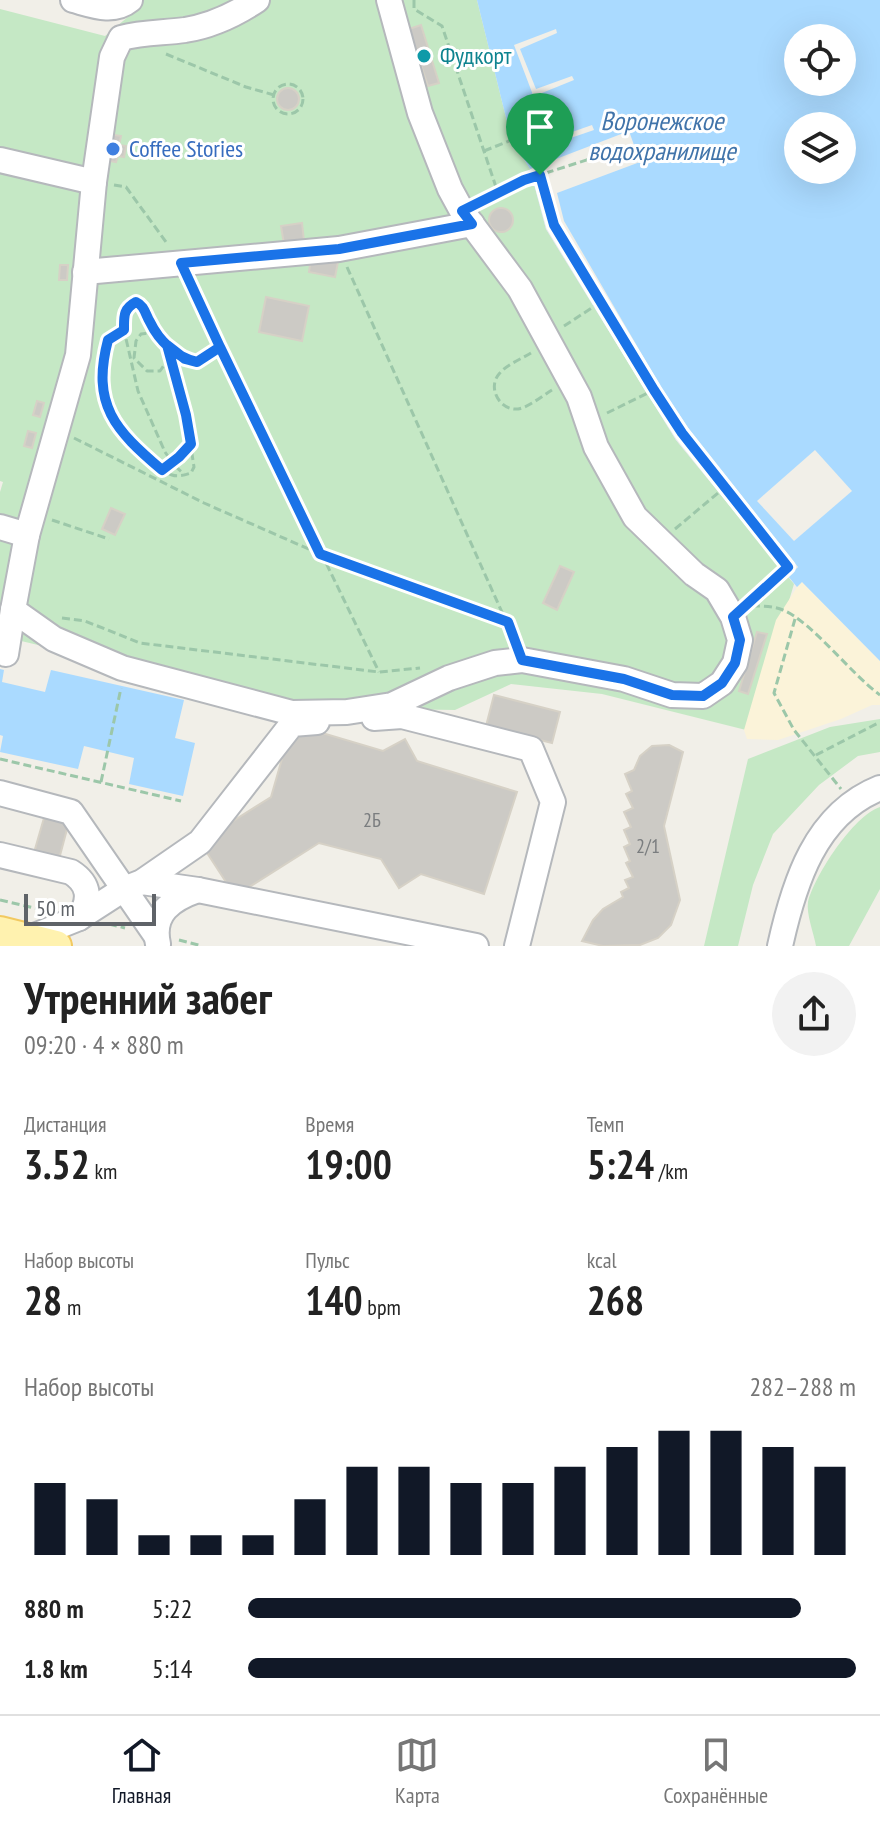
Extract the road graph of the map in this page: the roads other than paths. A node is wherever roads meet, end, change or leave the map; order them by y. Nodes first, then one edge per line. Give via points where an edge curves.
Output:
1 (73, 0) edge
2 (133, 0) edge
3 (257, 0) edge
4 (389, 0) edge
5 (121, 38) junction
6 (0, 160) edge
7 (94, 182) junction
8 (467, 217) junction
9 (85, 272) junction
10 (29, 525) junction
11 (0, 527) edge
12 (13, 610) junction
13 (6, 654) dead end
14 (880, 788) edge
15 (0, 793) edge
16 (0, 855) edge
17 (133, 885) junction
18 (198, 890) junction
19 (79, 918) junction
20 (28, 939) edge
21 (157, 940) edge
22 (476, 946) edge
23 (517, 946) edge
24 (780, 946) edge

1 - 2 street via 106,9
2 - 5 street
3 - 5 street via 186,30
4 - 8 street via 420,113
5 - 7 street via 112,57
6 - 7 street
7 - 9 street
8 - 9 street via 339,249
8 - 12 street via 520,289 635,517 717,590 733,617 740,640 735,663 722,683 703,696 672,695 624,679 522,660 449,678 392,705 292,713 122,668 54,639
9 - 10 street via 78,355
10 - 11 street
10 - 12 street
12 - 13 street
14 - 24 street via 858,797 826,828 790,901
15 - 17 street via 71,812
16 - 19 street via 71,872 87,892 87,906
17 - 18 street
17 - 19 street
17 - 21 street
17 - 23 street via 200,842 292,724 402,716 531,749 553,802
18 - 21 street via 170,902 157,921
18 - 22 street
19 - 20 street

